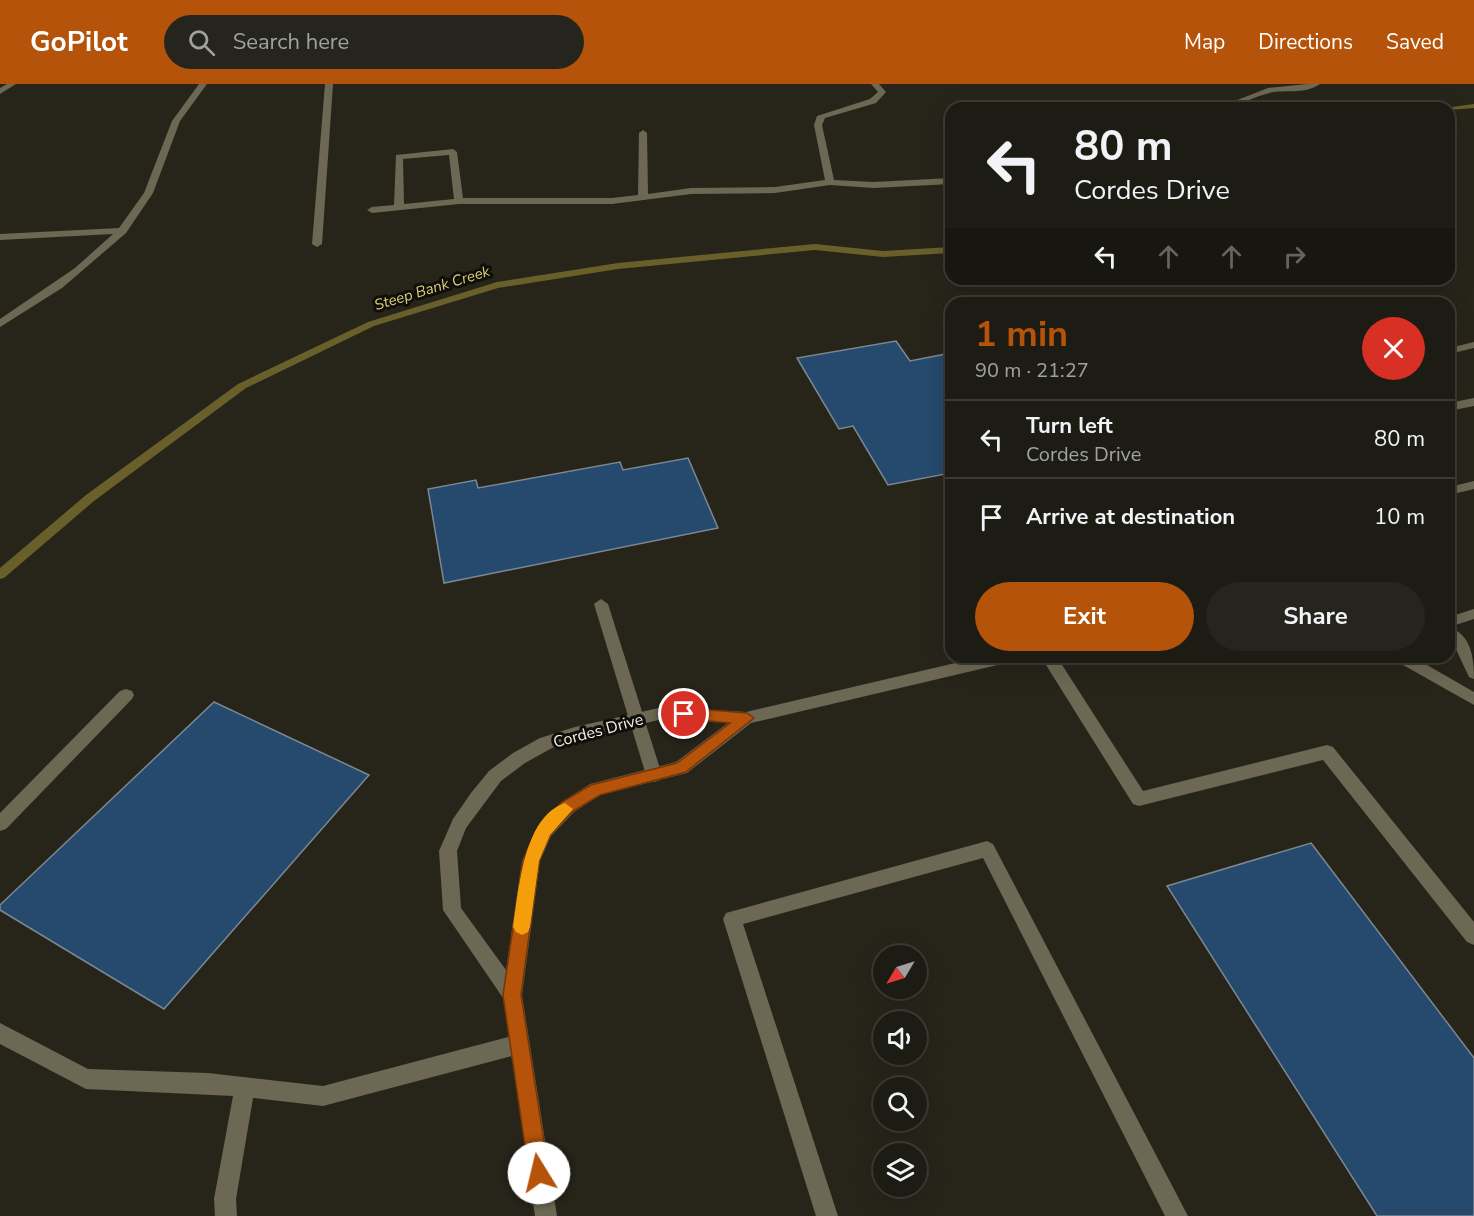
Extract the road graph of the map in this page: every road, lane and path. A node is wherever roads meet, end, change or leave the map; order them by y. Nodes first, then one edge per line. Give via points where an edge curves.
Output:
1 (12, 84) edge
2 (329, 84) edge
3 (875, 84) edge
4 (1316, 84) edge
5 (204, 85) edge
6 (0, 92) edge
7 (1238, 102) edge
8 (643, 133) dead end
9 (945, 181) edge
10 (830, 182) junction
11 (643, 197) junction
12 (459, 201) junction
13 (399, 207) junction
14 (372, 210) dead end
15 (123, 231) junction
16 (0, 237) edge
17 (317, 244) dead end
18 (0, 324) edge
19 (1474, 345) edge
20 (1455, 350) edge
21 (1474, 402) edge
22 (1455, 406) edge
23 (1474, 485) edge
24 (1455, 489) edge
25 (601, 604) dead end
26 (1474, 614) edge
27 (1455, 620) edge
28 (1455, 638) edge
29 (981, 663) edge
30 (1053, 663) edge
31 (1411, 663) edge
32 (1474, 673) edge
33 (126, 694) dead end
34 (1474, 699) edge
35 (747, 718) junction
36 (637, 719) junction
37 (654, 775) junction
38 (0, 824) edge
39 (1474, 936) edge
40 (512, 995) junction
41 (0, 1033) edge
42 (519, 1044) junction
43 (245, 1087) junction
44 (226, 1216) edge
45 (546, 1216) edge
46 (827, 1216) edge
47 (1177, 1216) edge

1 - 6 street
2 - 17 street
3 - 10 street via 882,92 873,101 821,116 818,126
4 - 7 street via 1302,89 1271,90
5 - 15 street via 176,122 143,204
8 - 11 street
9 - 10 street via 874,185
10 - 11 street via 775,190 691,191
11 - 12 street via 612,201
12 - 13 street
12 - 13 street via 453,152 399,157
13 - 14 street
15 - 16 street
15 - 18 street via 66,279
19 - 20 street
21 - 22 street
23 - 24 street
25 - 36 street
26 - 27 street
28 - 32 street
29 - 35 street, Cordes Drive
30 - 39 street via 1139,799 1327,752
31 - 34 street
33 - 38 street
35 - 36 street, Cordes Drive via 663,713
35 - 37 street, Cordes Drive via 681,768
36 - 37 street
36 - 40 street, Cordes Drive via 575,733 519,758 495,776 459,824 448,851 452,910
37 - 40 street, Cordes Drive via 596,789 568,807 544,831 531,861
40 - 42 street, Cordes Drive
41 - 43 street via 86,1080
42 - 43 street via 323,1096
42 - 45 street, Cordes Drive
43 - 44 street via 225,1199
46 - 47 street via 732,919 987,849

